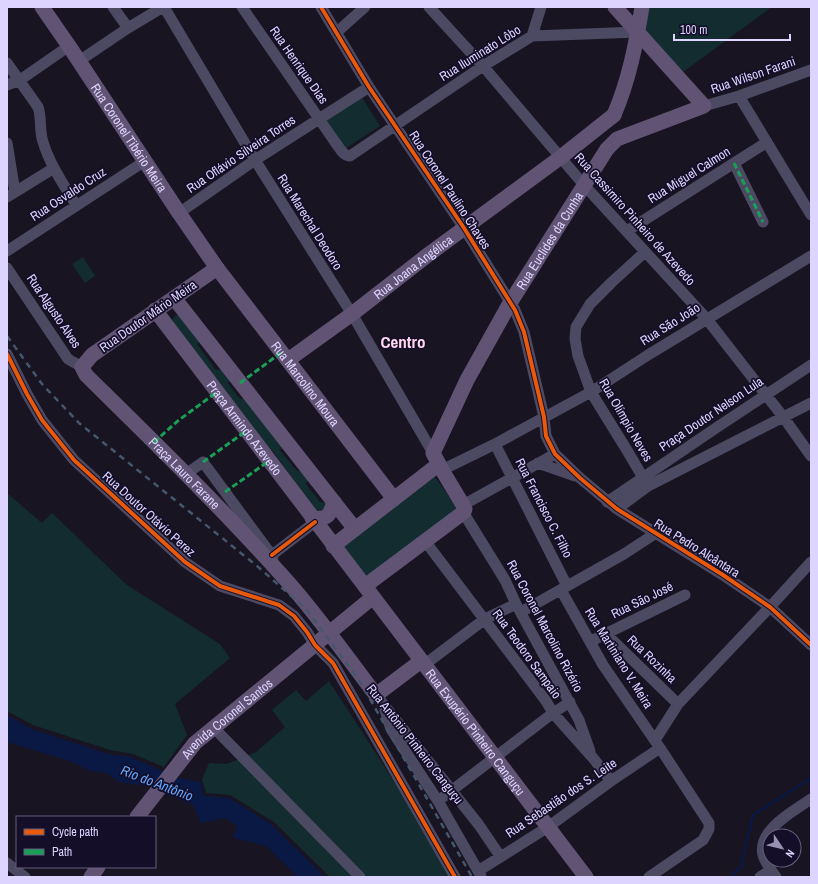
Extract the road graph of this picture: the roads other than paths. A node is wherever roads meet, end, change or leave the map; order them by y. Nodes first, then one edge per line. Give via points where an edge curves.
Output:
1 (42, 7) edge
2 (114, 7) edge
3 (163, 7) edge
4 (242, 7) edge
5 (321, 7) edge
6 (365, 7) edge
7 (429, 7) edge
8 (541, 7) edge
9 (615, 7) edge
10 (642, 7) edge
11 (128, 28) junction
12 (337, 32) junction
13 (638, 32) junction
14 (532, 36) junction
15 (69, 46) junction
16 (656, 53) junction
17 (633, 57) junction
18 (79, 61) junction
19 (7, 63) edge
20 (483, 66) junction
21 (811, 70) edge
22 (20, 80) junction
23 (7, 85) edge
24 (684, 85) junction
25 (369, 87) junction
26 (739, 96) junction
27 (704, 106) junction
28 (614, 115) junction
29 (680, 116) junction
30 (319, 118) junction
31 (395, 125) junction
32 (632, 133) junction
33 (767, 142) junction
34 (7, 143) edge
35 (561, 157) junction
36 (255, 160) junction
37 (145, 161) junction
38 (734, 163) junction
39 (54, 168) junction
40 (584, 185) junction
41 (11, 195) edge
42 (76, 205) junction
43 (179, 213) junction
44 (811, 215) edge
45 (763, 222) dead end
46 (464, 228) junction
47 (627, 231) junction
48 (7, 251) edge
49 (645, 252) junction
50 (811, 256) edge
51 (7, 268) edge
52 (217, 268) junction
53 (174, 298) junction
54 (510, 303) junction
55 (155, 310) junction
56 (352, 314) junction
57 (706, 318) junction
58 (7, 354) edge
59 (288, 360) junction
60 (811, 365) edge
61 (82, 367) junction
62 (591, 392) junction
63 (766, 394) junction
64 (811, 403) edge
65 (544, 417) junction
66 (784, 418) junction
67 (494, 444) junction
68 (554, 454) junction
69 (811, 456) edge
70 (438, 462) junction
71 (538, 463) junction
72 (186, 474) junction
73 (513, 478) junction
74 (580, 478) junction
75 (645, 482) junction
76 (394, 499) junction
77 (334, 502) junction
78 (607, 502) junction
79 (463, 508) junction
80 (617, 509) junction
81 (314, 520) junction
82 (355, 529) junction
83 (656, 533) junction
84 (425, 541) junction
85 (333, 546) junction
86 (272, 555) junction
87 (811, 562) edge
88 (288, 581) junction
89 (564, 588) junction
90 (369, 592) junction
91 (685, 595) dead end
92 (770, 607) junction
93 (518, 608) junction
94 (484, 619) junction
95 (329, 632) junction
96 (606, 634) junction
97 (591, 642) junction
98 (315, 645) junction
99 (811, 645) edge
100 (423, 663) junction
101 (380, 699) junction
102 (570, 702) junction
103 (678, 704) junction
104 (553, 713) junction
105 (214, 728) junction
106 (658, 744) junction
107 (494, 757) junction
108 (593, 758) junction
109 (611, 781) junction
110 (451, 790) junction
111 (438, 801) junction
112 (810, 803) edge
113 (138, 816) edge
114 (548, 827) junction
115 (500, 856) junction
116 (7, 864) edge
117 (97, 868) edge
118 (480, 874) edge
119 (774, 874) edge
120 (24, 877) edge
121 (91, 877) edge
122 (360, 877) edge
123 (455, 877) edge
124 (586, 877) edge
125 (649, 877) edge
126 (760, 877) edge

1 - 15 main road, Rua Coronel Tibério Meira
2 - 11 street
3 - 11 street
3 - 36 street, Rua Marechal Deodoro
4 - 30 street, Rua Henrique Dias
5 - 12 street, Rua Coronel Paulino Chaves
6 - 12 street
7 - 20 street, Rua Cassimiro Pinheiro de Azevedo
8 - 14 street
9 - 13 main road
10 - 13 main road
11 - 18 street
12 - 25 street, Rua Coronel Paulino Chaves
13 - 14 street, Rua Iluminato Lôbo
13 - 16 main road
13 - 17 main road
14 - 20 street, Rua Iluminato Lôbo
15 - 18 main road, Rua Coronel Tibério Meira
15 - 22 street
16 - 17 main road via 649,50 641,51
16 - 24 main road
17 - 28 main road via 623,95
18 - 37 main road, Rua Coronel Tibério Meira
19 - 22 street
20 - 31 street, Rua Iluminato Lôbo
20 - 35 street, Rua Cassimiro Pinheiro de Azevedo
21 - 26 street, Rua Wilson Farani
22 - 23 street
22 - 39 street via 40,113 42,140
24 - 27 main road
24 - 29 main road via 689,98 688,106
25 - 30 street, Rua Oflávio Silveira Torres
25 - 31 street, Rua Coronel Paulino Chaves
26 - 27 street, Rua Wilson Farani
26 - 33 street
27 - 29 main road
28 - 32 main road via 619,125
28 - 35 main road, Rua Joana Angélica
29 - 32 main road
30 - 31 street, Rua Henrique Dias via 348,156
30 - 36 street, Rua Oflávio Silveira Torres
31 - 46 street, Rua Coronel Paulino Chaves
32 - 40 main road, Rua Euclides da Cunha via 617,139 607,149
33 - 38 street, Rua Miguel Calmon
33 - 44 street
34 - 41 street
35 - 40 street, Rua Cassimiro Pinheiro de Azevedo
35 - 46 main road, Rua Joana Angélica
36 - 43 street, Rua Oflávio Silveira Torres
36 - 56 street, Rua Marechal Deodoro
37 - 42 street, Rua Osvaldo Cruz
37 - 43 main road, Rua Coronel Tibério Meira
38 - 45 street
38 - 47 street, Rua Miguel Calmon
39 - 41 street
39 - 42 street
40 - 47 street, Rua Cassimiro Pinheiro de Azevedo
40 - 54 main road, Rua Euclides da Cunha
42 - 48 street, Rua Osvaldo Cruz
43 - 52 main road, Rua Coronel Tibério Meira
46 - 54 street, Rua Coronel Paulino Chaves
46 - 56 main road, Rua Joana Angélica
47 - 49 street, Rua Cassimiro Pinheiro de Azevedo
49 - 57 street, Rua Cassimiro Pinheiro de Azevedo
49 - 62 street, Rua Olímpio Neves via 590,304 576,327 578,356
50 - 57 street, Rua São João
51 - 61 street, Rua Algusto Alves via 68,359
52 - 53 main road, Rua Doutor Mário Meira
52 - 59 main road, Rua Marcolino Moura
53 - 55 main road, Rua Doutor Mário Meira
53 - 77 main road, Praça Armindo Azevedo
54 - 65 street, Rua Coronel Paulino Chaves via 524,332
54 - 70 main road, Rua Euclides da Cunha via 467,380
55 - 61 main road, Rua Doutor Mário Meira via 92,355
55 - 81 main road, Praça Armindo Azevedo
56 - 59 main road, Rua Joana Angélica
56 - 70 street, Rua Marechal Deodoro
57 - 62 street, Rua São João
57 - 63 street, Rua Cassimiro Pinheiro de Azevedo
58 - 98 street, Rua Doutor Otávio Perez via 42,420 74,460 185,562 220,586 279,606 294,616
59 - 76 main road, Rua Marcolino Moura
60 - 63 street, Praça Doutor Nelson Lula
61 - 72 main road, Praça Lauro Farane via 86,375
62 - 65 street, Rua São João
62 - 75 street, Rua Olímpio Neves
63 - 66 street, Rua Cassimiro Pinheiro de Azevedo
63 - 75 street, Praça Doutor Nelson Lula
64 - 66 street, Praça Doutor Nelson Lula
65 - 67 street, Rua São João
65 - 68 street, Rua Coronel Paulino Chaves via 546,436
66 - 69 street, Rua Cassimiro Pinheiro de Azevedo
66 - 75 street, Praça Doutor Nelson Lula
67 - 70 street, Rua São João
67 - 73 street, Rua Francisco C. Filho
68 - 71 street
68 - 74 street, Rua Pedro Alcântara
70 - 76 main road
70 - 79 main road
71 - 73 street
71 - 74 street
72 - 86 street, Praça Lauro Farane via 203,462
72 - 88 main road, Praça Lauro Farane
73 - 79 street
73 - 89 street, Rua Francisco C. Filho
74 - 78 street, Rua Pedro Alcântara
75 - 78 street, Praça Doutor Nelson Lula
75 - 80 street, Praça Doutor Nelson Lula
76 - 82 main road
77 - 81 main road via 328,517
77 - 82 main road, Praça Armindo Azevedo
78 - 80 street, Rua Pedro Alcântara
79 - 84 main road, Avenida Coronel Santos
79 - 93 street, Rua Coronel Marcolino Rizério via 505,580
80 - 83 street, Rua Pedro Alcântara
81 - 85 main road, Praça Armindo Azevedo
81 - 86 street
82 - 85 main road
83 - 89 street
83 - 92 street, Rua Pedro Alcântara
84 - 90 main road, Avenida Coronel Santos
84 - 94 street, Rua Teodoro Sampaio
85 - 90 main road, Rua Exupério Pinheiro Canguçu
86 - 88 street, Praça Lauro Farane
87 - 92 street
88 - 95 main road, Praça Lauro Farane
89 - 93 street
89 - 97 street, Rua Martiniano V. Meira
90 - 95 main road, Avenida Coronel Santos
90 - 100 main road, Rua Exupério Pinheiro Canguçu
91 - 96 street, Rua São José
92 - 99 street, Rua Pedro Alcântara
92 - 103 street
93 - 94 street
93 - 102 street, Rua Coronel Marcolino Rizério
94 - 100 street
94 - 104 street, Rua Teodoro Sampaio
95 - 98 main road, Avenida Coronel Santos
95 - 101 main road, Rua Antônio Pinheiro Canguçu
96 - 97 street, Rua São José
96 - 103 street, Rua Rozinha
97 - 106 street, Rua Martiniano V. Meira
98 - 105 main road, Avenida Coronel Santos
98 - 123 street, Rua Doutor Otávio Perez via 333,663
100 - 101 main road
100 - 107 main road, Rua Exupério Pinheiro Canguçu
101 - 110 street, Rua Antônio Pinheiro Canguçu
101 - 111 street via 391,729
102 - 104 street
102 - 108 street, Rua Coronel Marcolino Rizério
103 - 106 street
104 - 107 street
104 - 108 street, Rua Teodoro Sampaio
105 - 113 main road, Avenida Coronel Santos via 195,743
105 - 122 street
106 - 109 street, Rua Sebastião dos S. Leite
106 - 125 street, Rua Martiniano V. Meira via 709,823 710,829 703,840
107 - 110 street
107 - 114 main road, Rua Exupério Pinheiro Canguçu
108 - 109 street, Rua Teodoro Sampaio
109 - 114 street, Rua Sebastião dos S. Leite
110 - 111 street
110 - 115 street, Rua Antônio Pinheiro Canguçu
111 - 118 street
112 - 119 street via 785,817 769,831 764,841 763,855
114 - 115 street, Rua Sebastião dos S. Leite
114 - 124 main road, Rua Exupério Pinheiro Canguçu
115 - 118 street, Rua Sebastião dos S. Leite
116 - 120 street
117 - 121 main road
119 - 126 street

